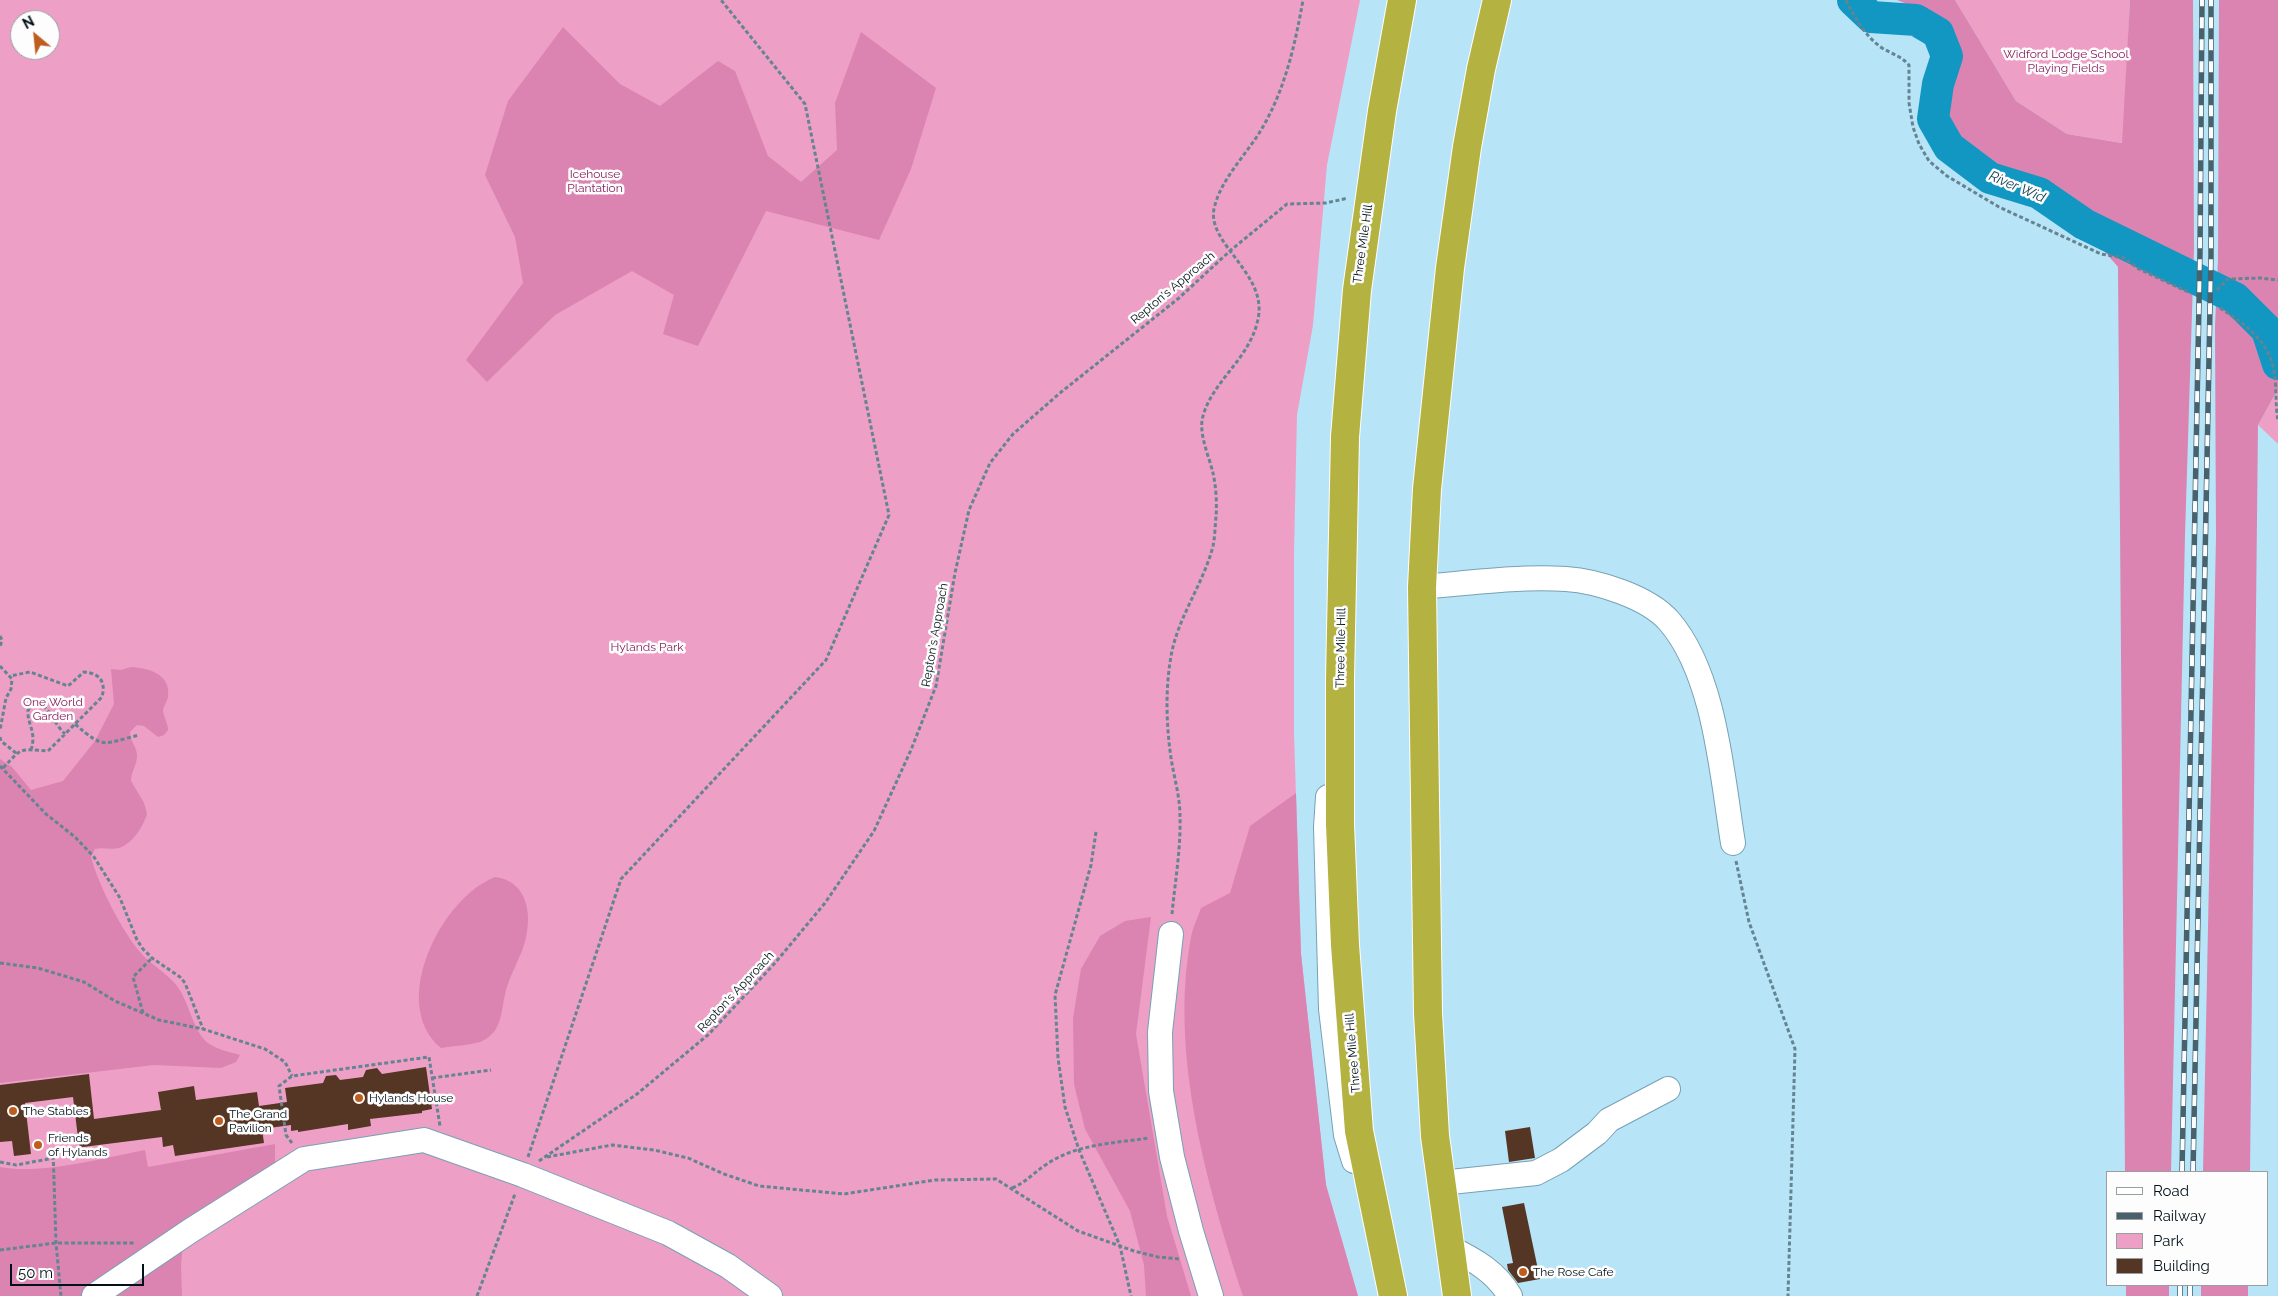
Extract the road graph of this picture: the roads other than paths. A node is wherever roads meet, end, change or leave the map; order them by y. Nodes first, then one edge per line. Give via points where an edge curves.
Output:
1 (1402, 0) edge
2 (1497, 0) edge
3 (1422, 586) junction
4 (1733, 843) road end
5 (1170, 934) road end
6 (1668, 1089) dead end
7 (1442, 1183) junction
8 (1450, 1248) junction
9 (94, 1296) edge
10 (770, 1296) edge
11 (1211, 1296) edge
12 (1393, 1296) edge
13 (1457, 1296) edge
14 (1510, 1296) edge

1 - 12 highway, Three Mile Hill via 1382,111 1357,290 1345,437 1340,679 1340,824 1345,945 1359,1132
2 - 3 highway via 1467,147 1450,268 1427,489
3 - 4 lane via 1532,578 1568,579 1598,584 1652,606 1669,620 1688,647 1701,676
3 - 7 highway via 1428,1013 1435,1136
5 - 11 lane via 1160,1032 1161,1090 1169,1138
6 - 7 lane via 1609,1120 1561,1160 1536,1173
7 - 8 highway
8 - 13 highway
8 - 14 lane via 1476,1260 1493,1273
9 - 10 lane via 304,1160 424,1140 522,1174 668,1234 728,1266

